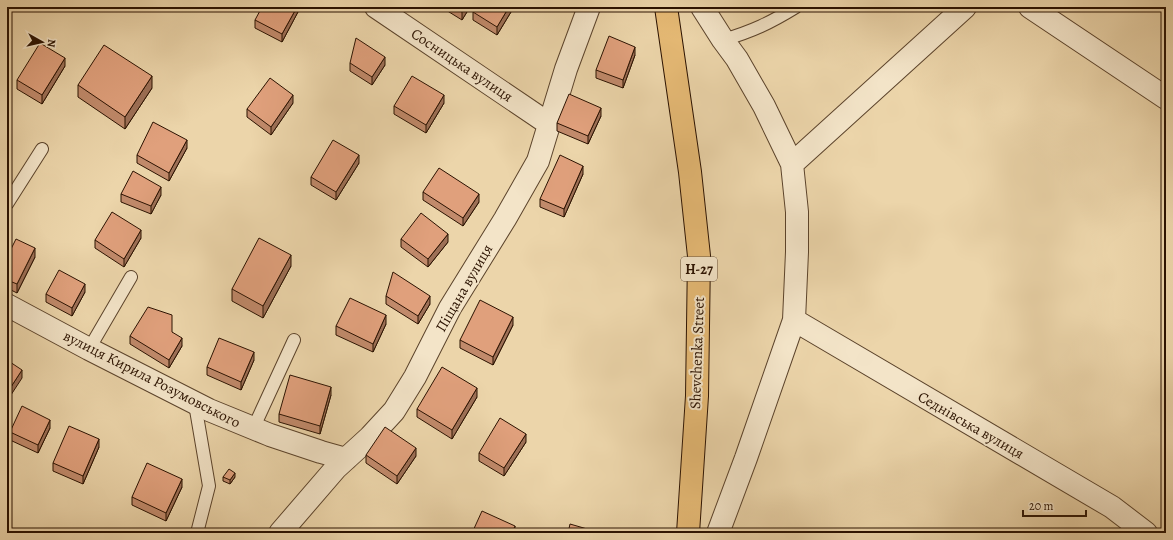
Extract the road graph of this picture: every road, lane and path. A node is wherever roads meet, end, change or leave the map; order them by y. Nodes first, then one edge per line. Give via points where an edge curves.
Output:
1 (376, 7) edge
2 (589, 7) edge
3 (666, 7) edge
4 (702, 7) edge
5 (796, 7) edge
6 (965, 7) edge
7 (1030, 7) edge
8 (723, 40) junction
9 (1166, 98) edge
10 (549, 124) junction
11 (42, 149) dead end
12 (792, 164) junction
13 (7, 204) edge
14 (131, 277) dead end
15 (7, 305) edge
16 (794, 320) junction
17 (294, 340) dead end
18 (89, 349) junction
19 (195, 404) junction
20 (253, 429) junction
21 (346, 459) junction
22 (197, 533) edge
23 (280, 533) edge
24 (688, 533) edge
25 (718, 533) edge
26 (1146, 533) edge

1 - 10 street, Сосницька вулиця
2 - 10 street, Піщана вулиця
3 - 24 main road, Shevchenka Street / Н-27 via 690,172 699,256 697,396
4 - 8 street
5 - 8 lane via 771,23
6 - 12 street
7 - 9 street
8 - 12 street via 764,106
10 - 21 street, Піщана вулиця via 538,161 450,308 415,377 394,411
11 - 13 lane
12 - 16 street via 797,212
14 - 18 lane
15 - 18 street, вулиця Кирила Розумовського
16 - 25 street
16 - 26 street, Седнівська вулиця via 1112,507
17 - 20 lane
18 - 19 street, вулиця Кирила Розумовського
19 - 20 street, вулиця Кирила Розумовського
19 - 22 lane via 209,486
20 - 21 street, вулиця Кирила Розумовського
21 - 23 street, Піщана вулиця

